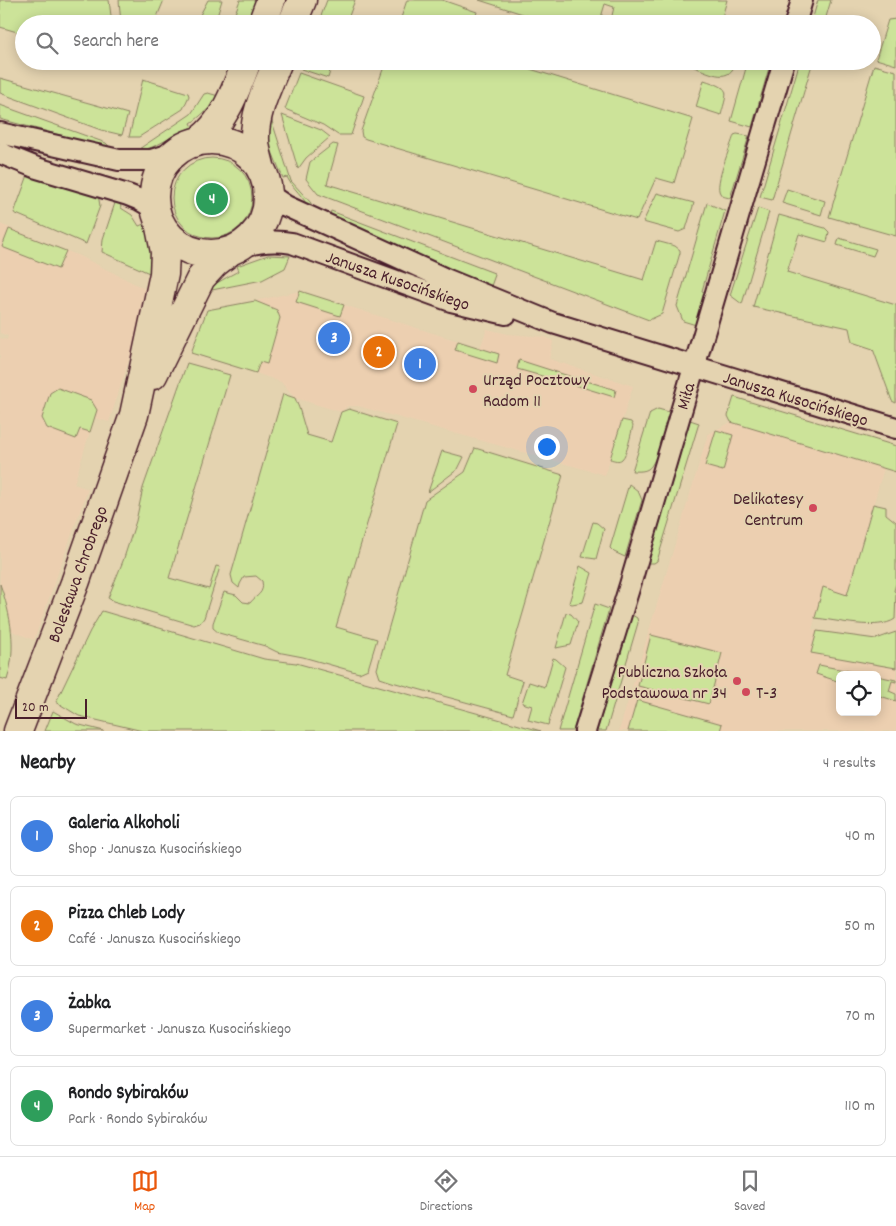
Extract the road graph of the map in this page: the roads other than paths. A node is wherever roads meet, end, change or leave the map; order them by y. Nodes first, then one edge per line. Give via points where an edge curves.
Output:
1 (271, 0) edge
2 (302, 0) edge
3 (802, 0) edge
4 (265, 15) edge
5 (296, 15) edge
6 (798, 15) edge
7 (243, 70) edge
8 (274, 70) edge
9 (781, 70) edge
10 (0, 133) edge
11 (199, 140) junction
12 (0, 153) edge
13 (171, 154) junction
14 (264, 181) junction
15 (157, 216) junction
16 (236, 250) junction
17 (553, 323) junction
18 (694, 367) junction
19 (134, 415) junction
20 (896, 428) edge
21 (23, 719) edge
22 (585, 731) edge

1 - 4 street
2 - 5 street
3 - 6 street
7 - 11 street via 225,111
8 - 14 street via 256,120 255,141
9 - 18 street, Miła
10 - 13 street via 119,160 151,160
11 - 13 street
11 - 14 street via 232,143 245,150 254,158
12 - 15 street via 37,168 138,199
13 - 15 street via 158,178 155,192
14 - 16 street via 266,210 259,231
14 - 17 street, Janusza Kusocińskiego via 274,198 286,206 448,280
15 - 16 street via 173,240 188,250 207,254
15 - 19 street, Bolesława Chrobrego via 165,252 164,274
16 - 17 street, Janusza Kusocińskiego via 259,242 292,243 451,301
16 - 19 street, Bolesława Chrobrego via 215,263 201,278
17 - 18 street, Janusza Kusocińskiego
18 - 20 street, Janusza Kusocińskiego
18 - 22 street, Miła
19 - 21 street, Bolesława Chrobrego

